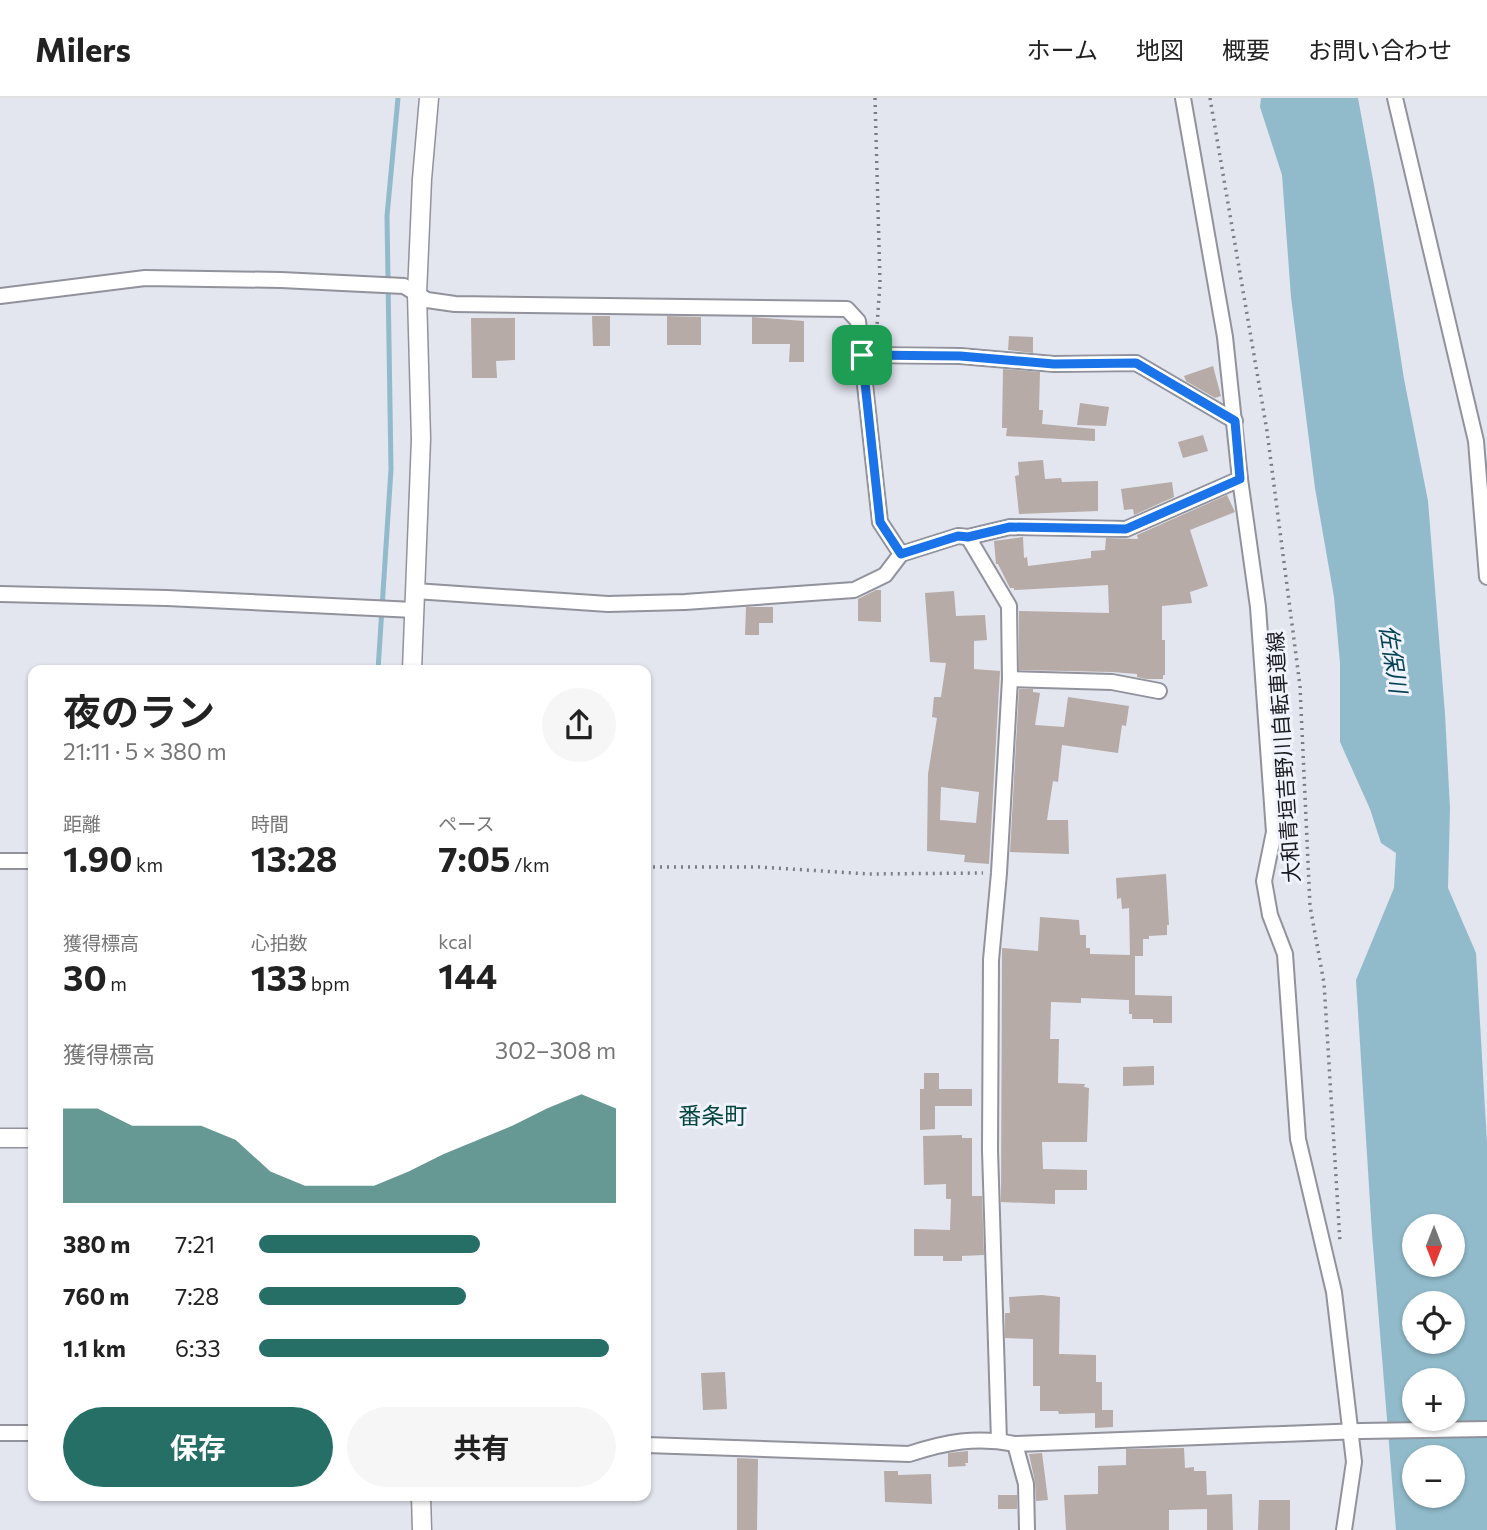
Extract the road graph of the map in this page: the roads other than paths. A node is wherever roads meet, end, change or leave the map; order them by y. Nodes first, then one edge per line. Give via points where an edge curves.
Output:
1 (429, 98) edge
2 (1184, 98) edge
3 (1395, 98) edge
4 (418, 294) junction
5 (0, 296) edge
6 (862, 355) junction
7 (1235, 421) junction
8 (1240, 479) junction
9 (968, 537) junction
10 (901, 554) junction
11 (1487, 577) edge
12 (415, 591) junction
13 (0, 594) edge
14 (414, 610) junction
15 (412, 665) edge
16 (1010, 679) junction
17 (1159, 691) dead end
18 (0, 861) edge
19 (28, 861) edge
20 (0, 1138) edge
21 (28, 1138) edge
22 (1487, 1429) edge
23 (1356, 1431) junction
24 (0, 1433) edge
25 (28, 1433) edge
26 (999, 1441) junction
27 (1015, 1444) junction
28 (651, 1445) edge
29 (421, 1501) edge
30 (422, 1530) edge
31 (1027, 1530) edge
32 (1344, 1530) edge

1 - 4 street
2 - 7 street
3 - 11 street via 1476,441
4 - 5 street via 404,286 145,278
4 - 6 street via 455,304 847,309 858,321
4 - 12 street via 421,439
6 - 7 street via 1136,363
6 - 10 street via 880,522
7 - 8 street
8 - 9 street via 1126,529 1010,527
8 - 23 street via 1258,607 1274,832 1264,881 1270,915 1285,954 1298,1139 1335,1292
9 - 10 street
9 - 16 street via 1009,606
10 - 12 street via 885,575 854,590 841,591 608,604
12 - 14 street
13 - 14 street
14 - 15 street
16 - 17 street via 1112,682
16 - 26 street via 991,960 990,1150
18 - 19 street
20 - 21 street
22 - 23 street
23 - 27 street
23 - 32 street
24 - 25 street
26 - 27 street
26 - 28 street via 948,1442 909,1454
27 - 31 street via 1026,1484
29 - 30 street

